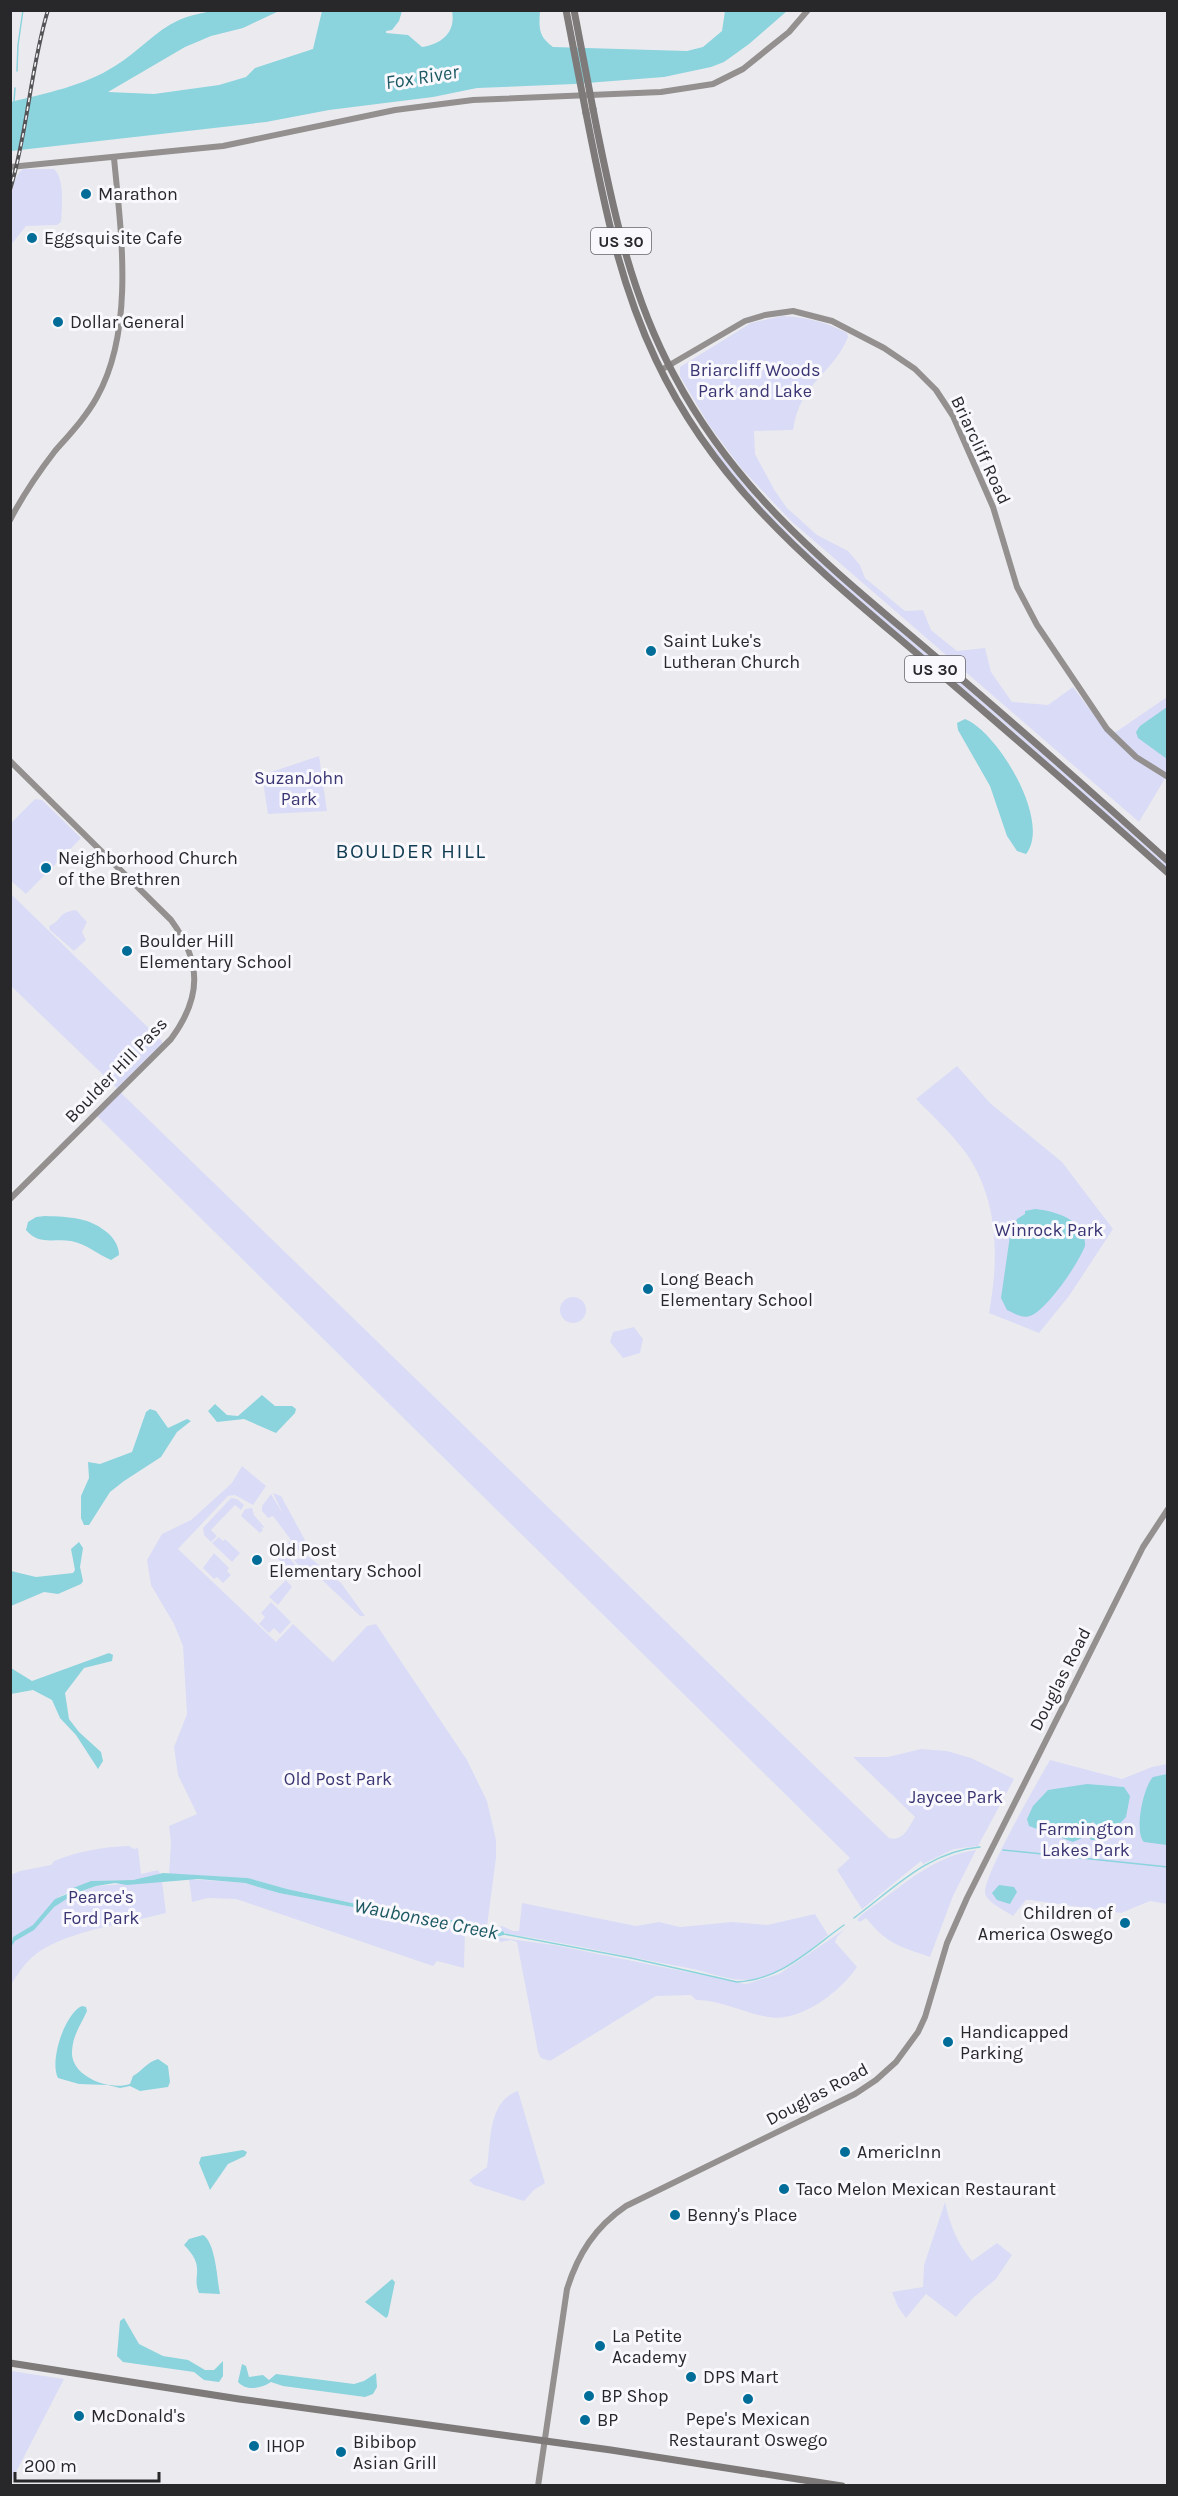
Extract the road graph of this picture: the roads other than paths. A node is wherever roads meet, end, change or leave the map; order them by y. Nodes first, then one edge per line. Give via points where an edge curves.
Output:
1 (566, 10) edge
2 (574, 10) edge
3 (808, 10) edge
4 (589, 111) junction
5 (114, 158) junction
6 (10, 167) edge
7 (669, 366) junction
8 (661, 370) junction
9 (10, 520) edge
10 (10, 761) edge
11 (1167, 777) edge
12 (1167, 861) edge
13 (1167, 873) edge
14 (10, 1199) edge
15 (1167, 1509) edge
16 (10, 2363) edge
17 (545, 2442) junction
18 (538, 2486) edge
19 (842, 2486) edge

1 - 4 main road, US 30, bridge
2 - 4 main road, US 30, bridge
3 - 5 street via 789,32 736,73 713,84 685,89 473,100 395,110 223,146
4 - 7 main road, US 30 via 626,258
4 - 8 main road, US 30 via 620,268
5 - 6 street
5 - 9 street via 121,277 118,339 111,366 97,397 22,496
7 - 8 street, Briarcliff Road
7 - 11 street, Briarcliff Road via 745,321 793,311 832,321 915,369 936,390 953,416 993,507 1017,587 1037,625 1107,729 1136,757
7 - 12 main road, US 30 via 721,451 791,532
8 - 13 main road, US 30 via 713,455 781,536
10 - 14 street, Boulder Hill Pass via 171,920 186,940 194,980 185,1020 171,1039
15 - 17 street, Douglas Road via 1143,1547 988,1855 952,1931 921,2025 896,2062 855,2094 626,2206 603,2224 576,2261 567,2289
16 - 17 main road
17 - 18 street, Douglas Road
17 - 19 main road

